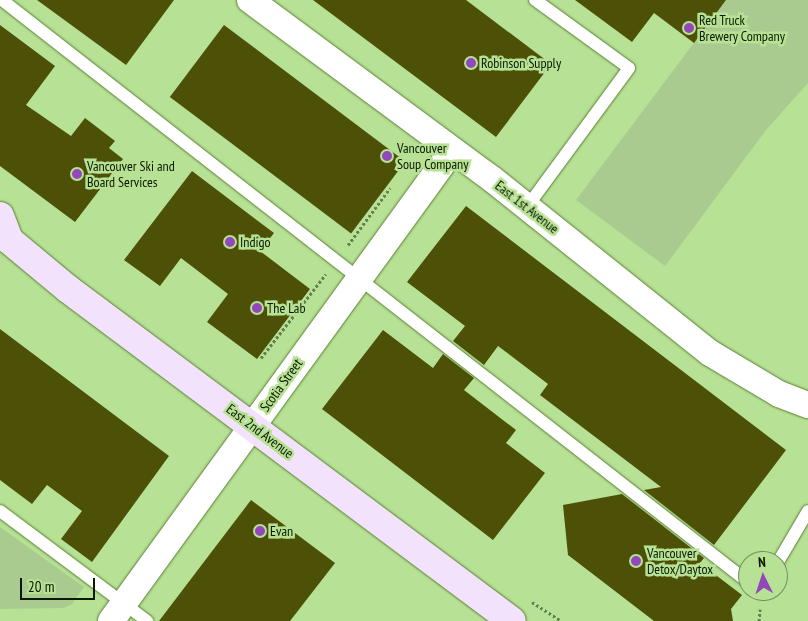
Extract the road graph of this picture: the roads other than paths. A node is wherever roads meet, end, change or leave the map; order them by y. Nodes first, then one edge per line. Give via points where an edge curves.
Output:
1 (2, 0) edge
2 (250, 0) edge
3 (536, 0) edge
4 (452, 151) junction
5 (527, 207) junction
6 (3, 232) edge
7 (359, 278) junction
8 (808, 405) edge
9 (252, 425) junction
10 (0, 511) edge
11 (808, 511) edge
12 (784, 551) edge
13 (738, 574) edge
14 (117, 612) edge
15 (147, 621) edge
16 (512, 621) edge

1 - 7 lane
2 - 4 street, East 1st Avenue
3 - 5 lane via 629,68
4 - 5 street, East 1st Avenue
4 - 7 street, Scotia Street
5 - 8 street, East 1st Avenue via 710,353 779,394
6 - 9 main road, East 2nd Avenue via 68,289
7 - 9 street, Scotia Street
7 - 13 lane
9 - 14 street, Scotia Street
9 - 16 main road, East 2nd Avenue
10 - 14 lane
11 - 12 lane
14 - 15 lane

